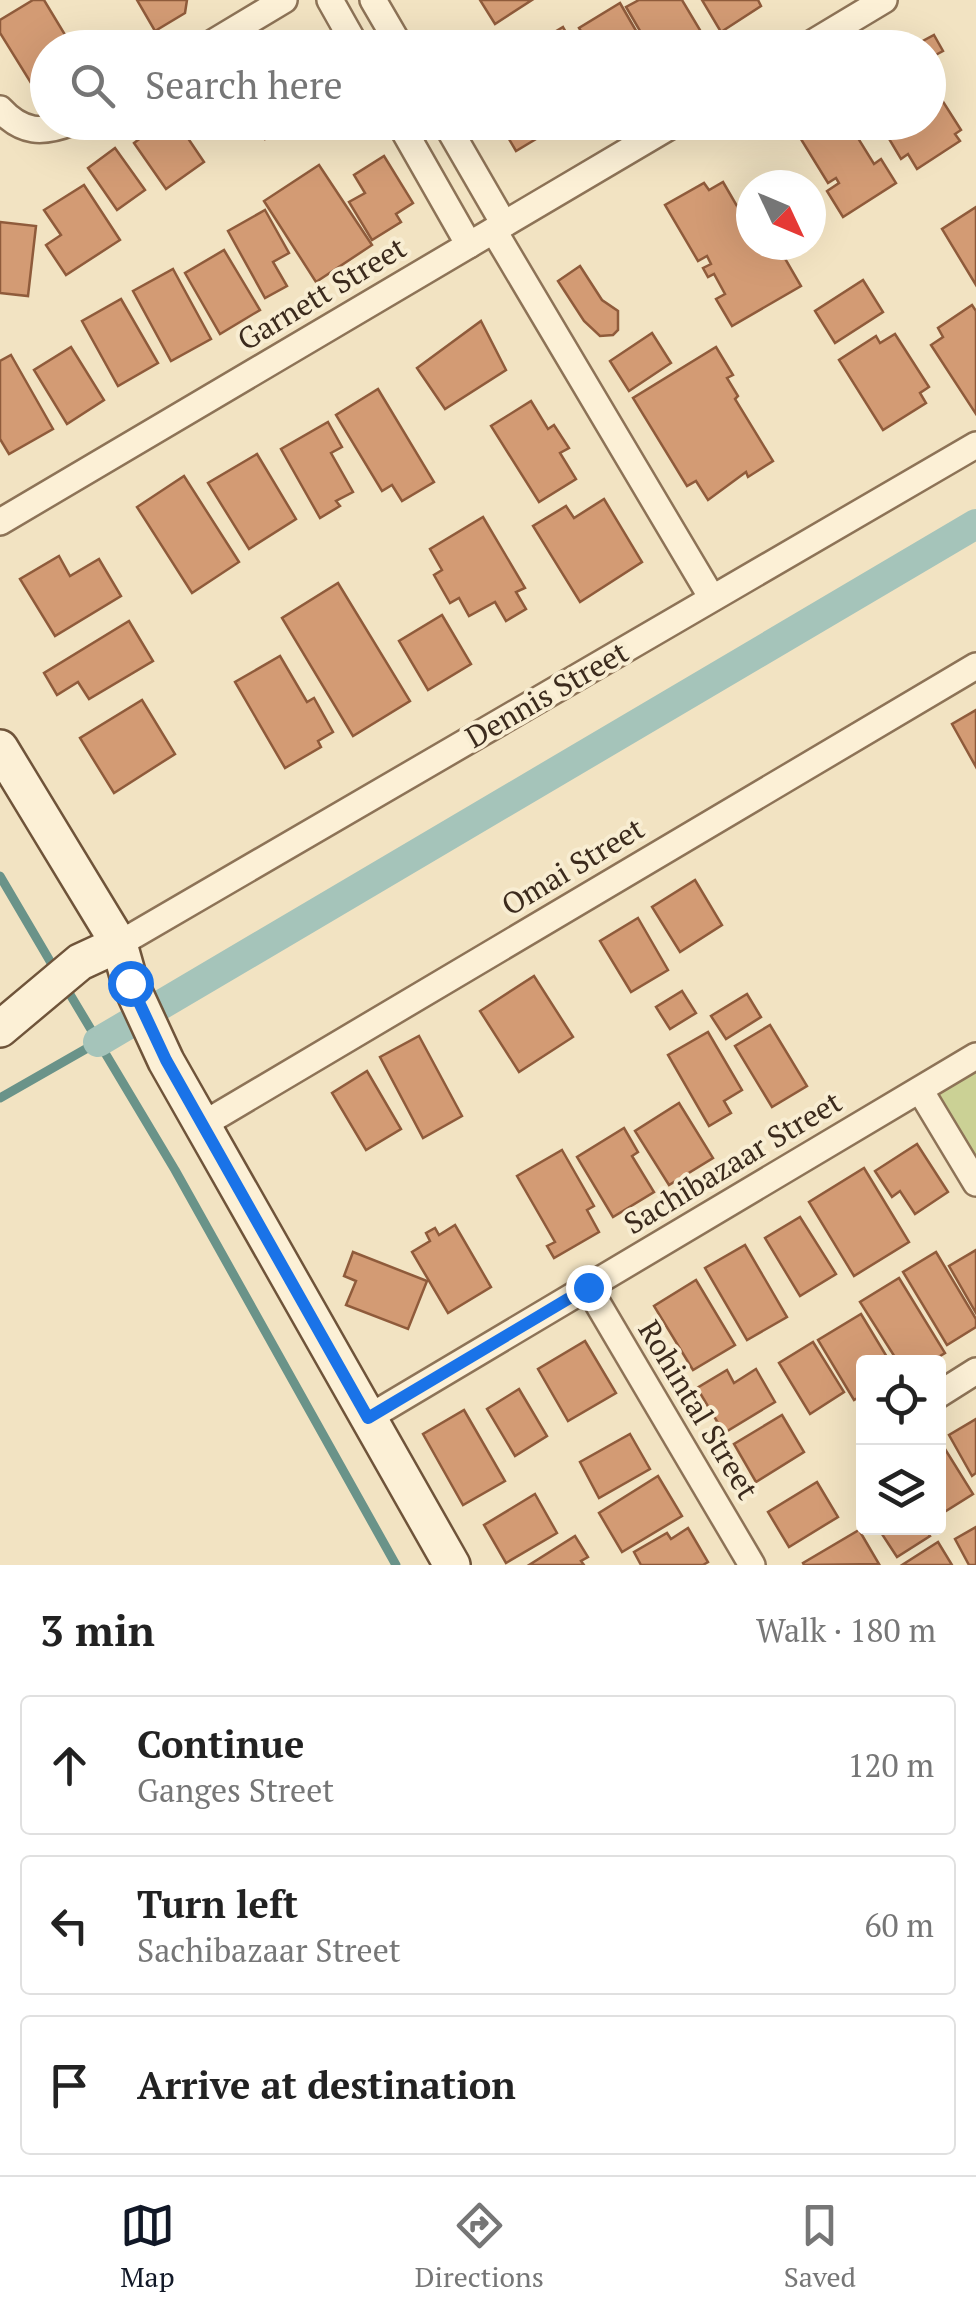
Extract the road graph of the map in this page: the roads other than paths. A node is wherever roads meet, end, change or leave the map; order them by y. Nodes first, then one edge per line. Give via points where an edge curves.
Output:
1 (284, 0) edge
2 (330, 0) edge
3 (373, 0) edge
4 (884, 0) edge
5 (234, 30) edge
6 (346, 30) edge
7 (390, 30) edge
8 (834, 30) edge
9 (0, 109) edge
10 (30, 130) edge
11 (409, 140) edge
12 (454, 140) edge
13 (647, 140) edge
14 (499, 228) junction
15 (469, 245) junction
16 (976, 445) edge
17 (0, 522) edge
18 (712, 598) junction
19 (976, 666) edge
20 (0, 748) edge
21 (118, 944) junction
22 (0, 1029) edge
23 (976, 1056) edge
24 (920, 1090) junction
25 (202, 1125) junction
26 (976, 1183) edge
27 (588, 1287) junction
28 (976, 1372) edge
29 (946, 1390) edge
30 (368, 1418) junction
31 (452, 1565) edge
32 (752, 1565) edge

1 - 5 street
2 - 6 street
3 - 7 street
4 - 8 street
9 - 10 street
11 - 15 street
12 - 14 street
13 - 14 street, Garnett Street
14 - 15 street, Garnett Street
14 - 18 street
15 - 17 street, Garnett Street
16 - 18 street, Dennis Street
18 - 21 street, Dennis Street
19 - 25 street, Omai Street
20 - 21 street
21 - 22 street via 80,962
21 - 25 street via 130,983
23 - 24 street, Sachibazaar Street
24 - 26 street
24 - 27 street, Sachibazaar Street
25 - 30 street
27 - 30 street, Sachibazaar Street
27 - 32 street, Rohintal Street
28 - 29 street
30 - 31 street

